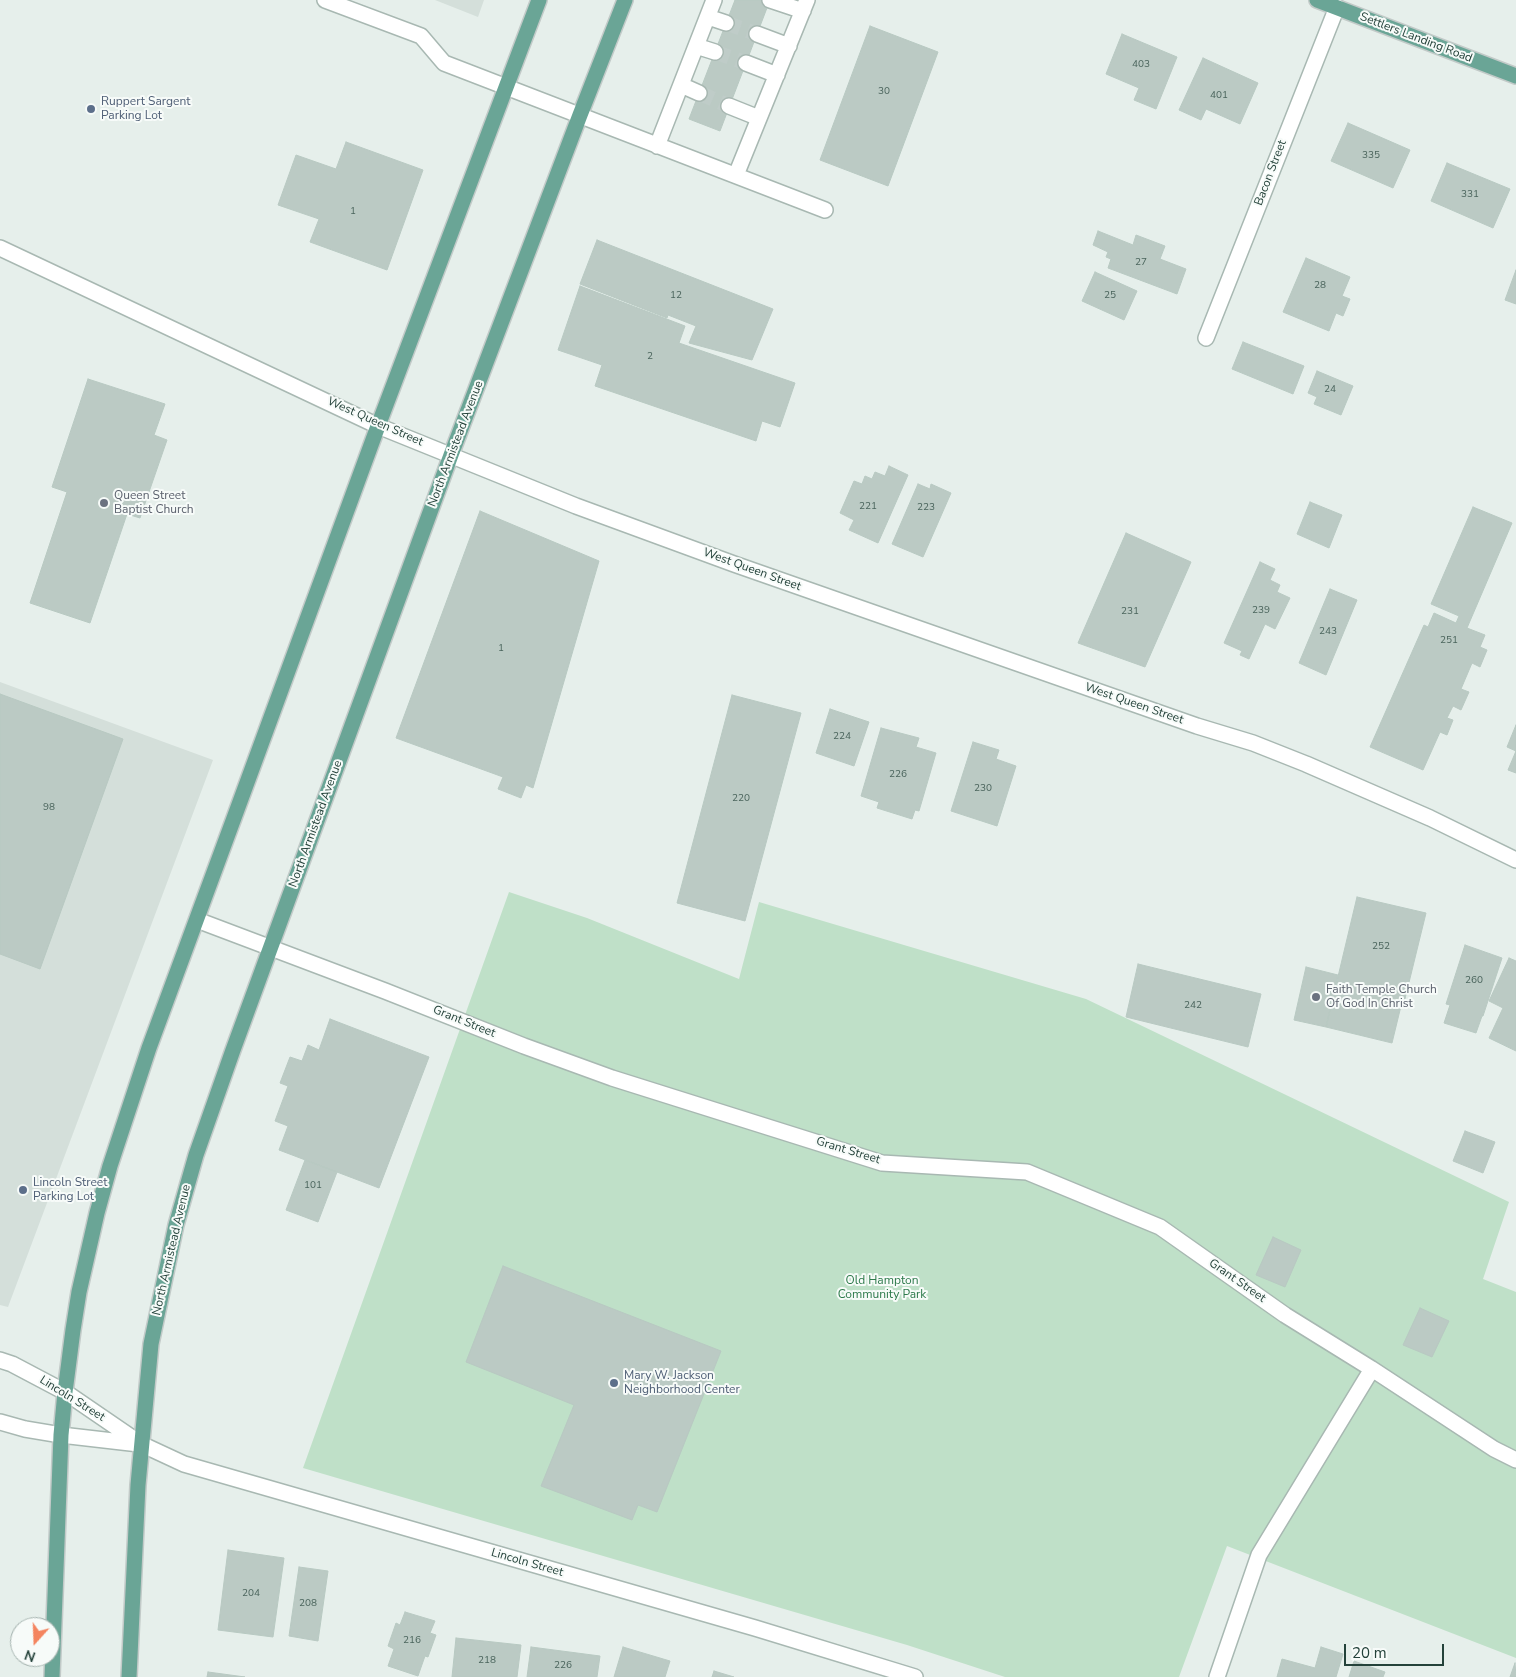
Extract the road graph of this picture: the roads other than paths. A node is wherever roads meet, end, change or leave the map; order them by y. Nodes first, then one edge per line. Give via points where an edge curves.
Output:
1 (325, 0) edge
2 (539, 0) edge
3 (625, 0) edge
4 (714, 0) edge
5 (770, 0) edge
6 (1317, 0) edge
7 (805, 5) edge
8 (1337, 8) junction
9 (708, 17) junction
10 (726, 23) tunnel mouth
11 (757, 34) tunnel mouth
12 (696, 46) junction
13 (789, 46) junction
14 (715, 52) tunnel mouth
15 (746, 63) tunnel mouth
16 (777, 75) junction
17 (1516, 76) edge
18 (681, 85) junction
19 (506, 86) junction
20 (699, 93) tunnel mouth
21 (730, 106) tunnel mouth
22 (580, 115) junction
23 (759, 118) junction
24 (657, 146) junction
25 (736, 176) junction
26 (825, 210) dead end
27 (0, 248) edge
28 (1206, 338) dead end
29 (378, 426) junction
30 (451, 455) junction
31 (1516, 860) edge
32 (197, 920) junction
33 (272, 947) junction
34 (0, 1360) edge
35 (1372, 1369) junction
36 (65, 1392) junction
37 (0, 1422) edge
38 (61, 1435) junction
39 (141, 1444) junction
40 (1516, 1460) edge
41 (52, 1677) edge
42 (129, 1677) edge
43 (914, 1677) edge
44 (1217, 1677) edge

1 - 19 street via 421,36 444,63
2 - 19 main road
3 - 22 main road, North Armistead Avenue
4 - 9 street
5 - 7 street
6 - 8 main road, Settlers Landing Road
7 - 13 street
8 - 17 main road, Settlers Landing Road
8 - 28 street, Bacon Street
9 - 10 street
9 - 12 street
11 - 13 street
12 - 14 street
12 - 18 street
13 - 16 street
15 - 16 street
16 - 23 street
18 - 20 street
18 - 24 street
19 - 22 street
19 - 29 main road
21 - 23 street
22 - 24 street
22 - 30 main road, North Armistead Avenue
23 - 25 street
24 - 25 street
25 - 26 street
27 - 29 street, West Queen Street
29 - 30 street, West Queen Street
29 - 32 main road
30 - 31 street, West Queen Street via 576,506 734,564 1196,726 1253,743 1430,818
30 - 33 main road, North Armistead Avenue
32 - 33 street, Grant Street
32 - 36 main road via 129,1104 110,1166 79,1292
33 - 35 street, Grant Street via 577,1065 882,1163 1027,1172 1160,1226 1285,1315
33 - 39 main road, North Armistead Avenue via 196,1155 176,1225 151,1344
34 - 36 street, Lincoln Street
35 - 40 street, Grant Street via 1494,1450
35 - 44 street via 1259,1555
36 - 38 main road
36 - 39 street, Lincoln Street
37 - 38 street, Lincoln Street via 25,1430
38 - 39 street, Lincoln Street
38 - 41 main road
39 - 42 main road, North Armistead Avenue
39 - 43 street, Lincoln Street via 184,1464 746,1625

